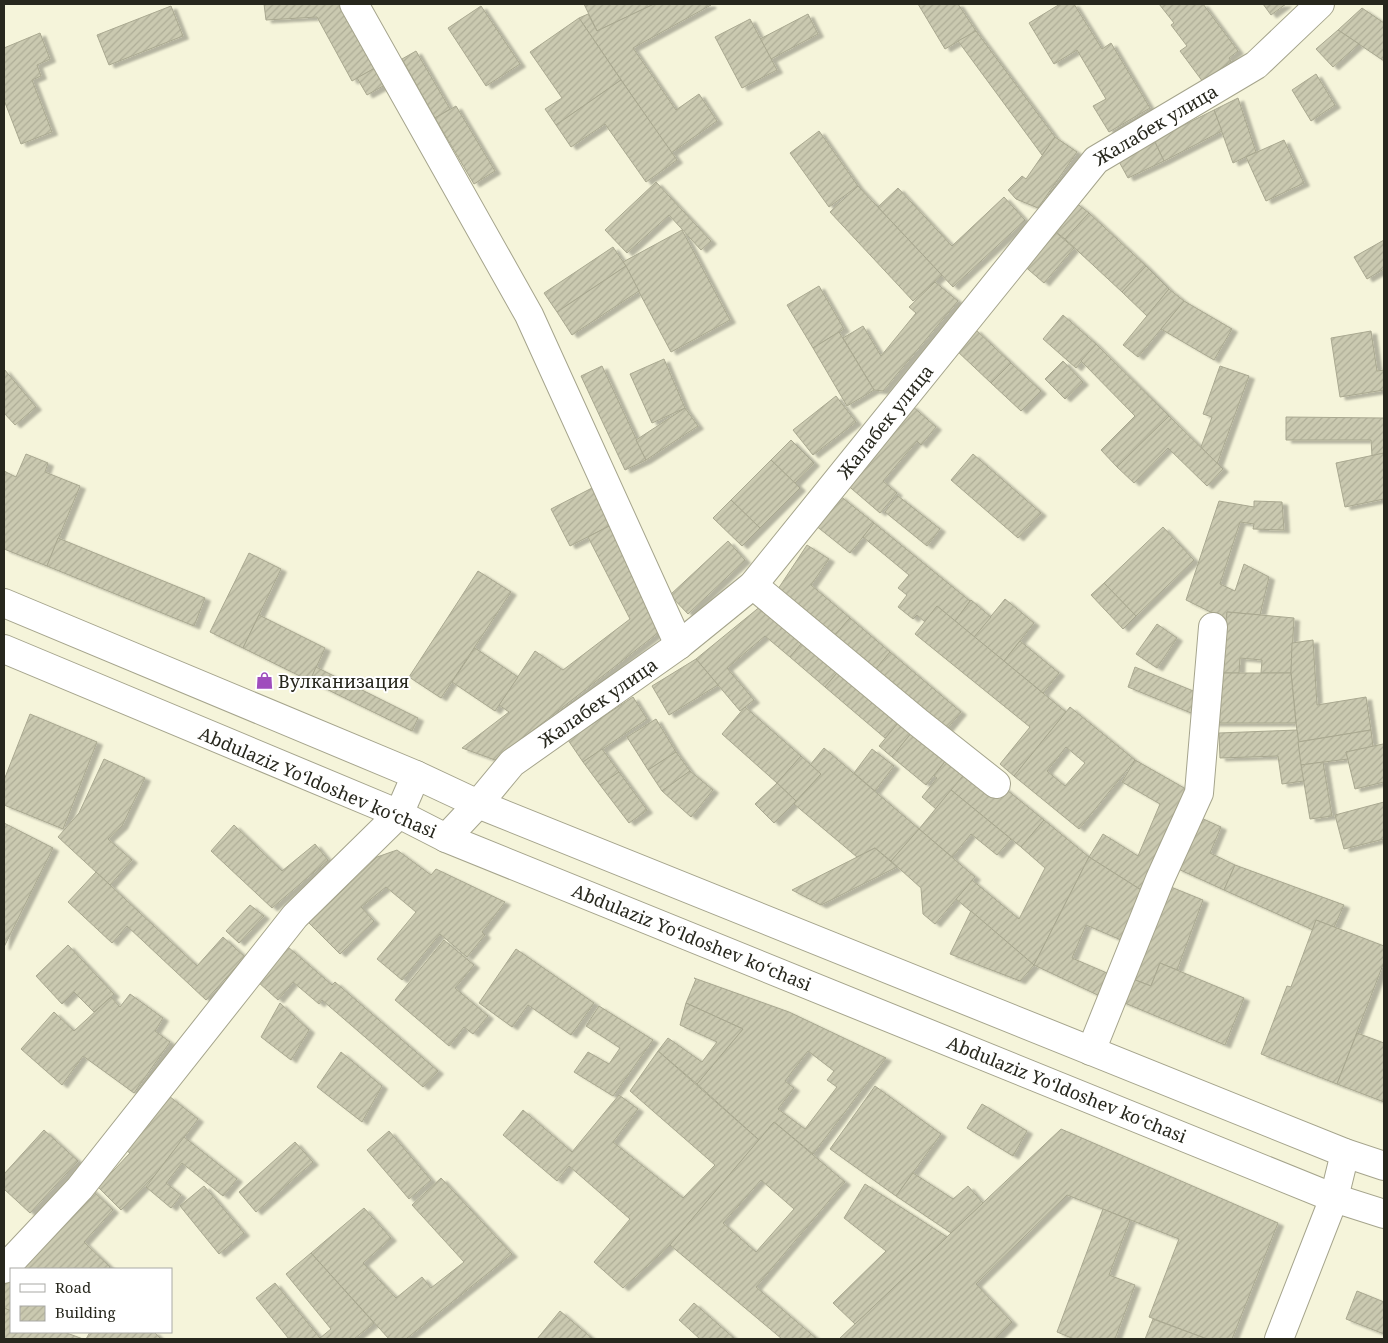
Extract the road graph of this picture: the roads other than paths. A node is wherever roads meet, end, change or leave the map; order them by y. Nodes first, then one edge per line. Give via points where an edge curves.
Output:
1 (354, 4) edge
2 (1320, 4) edge
3 (753, 585) junction
4 (4, 603) edge
5 (1213, 627) dead end
6 (679, 645) junction
7 (4, 649) edge
8 (416, 775) junction
9 (996, 784) dead end
10 (478, 804) junction
11 (399, 814) junction
12 (446, 838) junction
13 (1091, 1051) junction
14 (1346, 1153) junction
15 (1384, 1166) edge
16 (1334, 1198) junction
17 (1384, 1214) edge
18 (4, 1270) edge
19 (1279, 1339) edge

1 - 6 street via 529,315
2 - 3 street, Жалабек улица via 1256,65 1096,160
3 - 6 street, Жалабек улица
3 - 9 street
4 - 8 street
5 - 13 street via 1199,793 1160,878
6 - 10 street, Жалабек улица via 512,764
7 - 11 street, Abdulaziz Yoʻldoshev koʻchasi
8 - 10 street
8 - 11 street
10 - 12 street, Жалабек улица
10 - 13 street
11 - 12 street, Abdulaziz Yoʻldoshev koʻchasi
11 - 18 street via 295,916 80,1188
12 - 16 street, Abdulaziz Yoʻldoshev koʻchasi
13 - 14 street
14 - 15 street
14 - 16 street
16 - 17 street, Abdulaziz Yoʻldoshev koʻchasi
16 - 19 street

